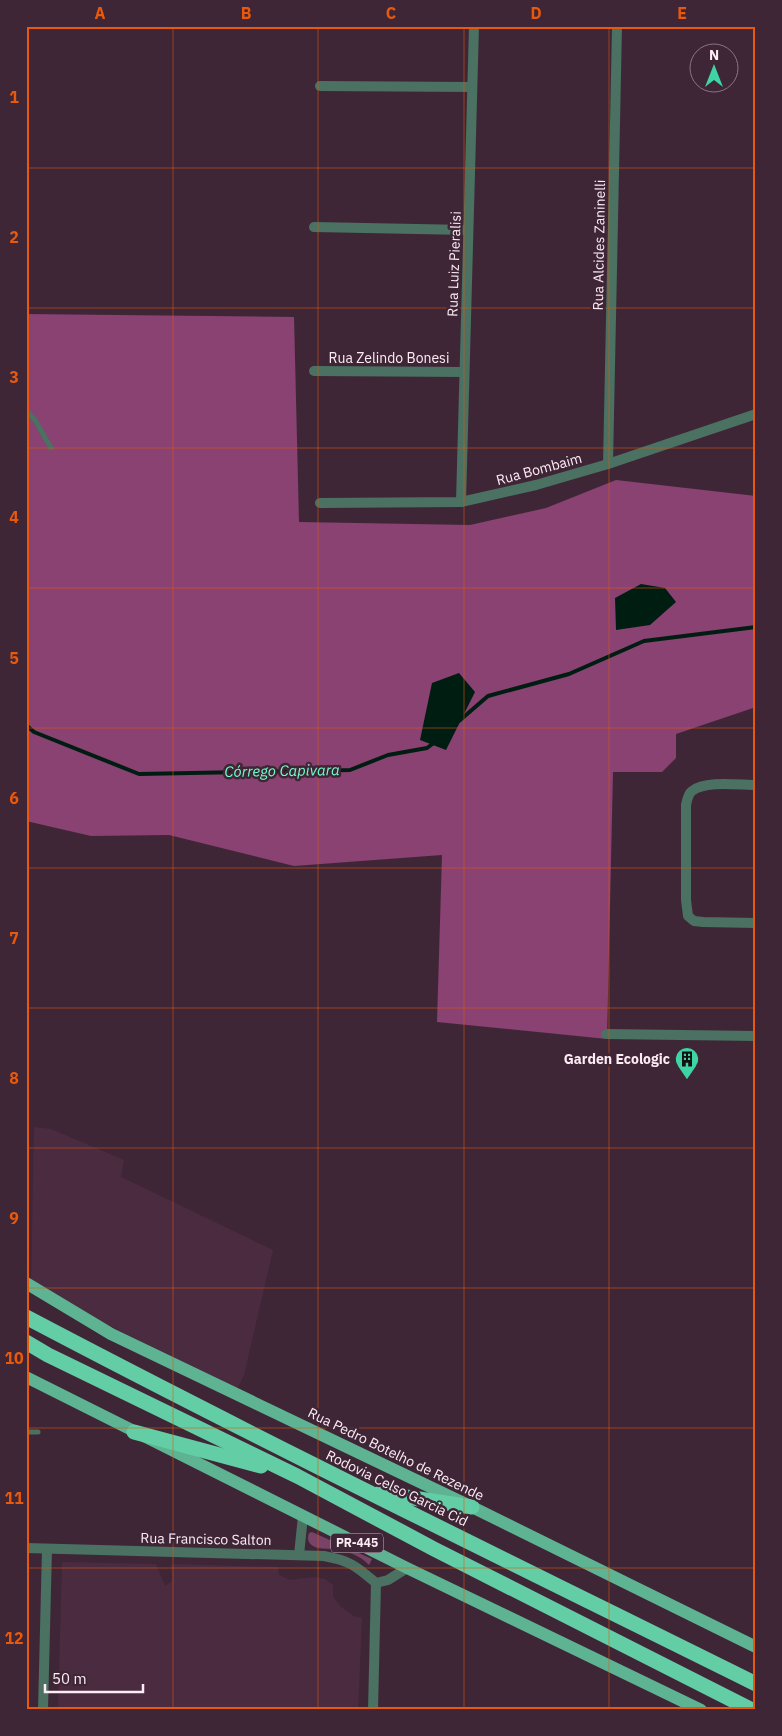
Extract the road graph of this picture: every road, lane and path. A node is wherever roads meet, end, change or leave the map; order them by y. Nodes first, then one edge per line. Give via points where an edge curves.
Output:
1 (474, 26) edge
2 (617, 26) edge
3 (320, 86) dead end
4 (472, 87) junction
5 (314, 227) dead end
6 (468, 230) junction
7 (314, 371) dead end
8 (464, 372) junction
9 (26, 410) edge
10 (756, 414) edge
11 (51, 448) dead end
12 (608, 464) junction
13 (461, 502) junction
14 (320, 503) dead end
15 (756, 785) edge
16 (756, 923) edge
17 (606, 1034) dead end
18 (756, 1036) edge
19 (26, 1283) edge
20 (26, 1317) edge
21 (26, 1342) edge
22 (26, 1377) edge
23 (26, 1432) edge
24 (38, 1432) dead end
25 (134, 1432) junction
26 (297, 1476) junction
27 (366, 1491) junction
28 (472, 1507) junction
29 (303, 1516) junction
30 (26, 1548) edge
31 (47, 1549) junction
32 (299, 1555) junction
33 (407, 1568) junction
34 (376, 1584) junction
35 (756, 1647) edge
36 (756, 1684) edge
37 (696, 1707) edge
38 (44, 1710) edge
39 (373, 1710) edge
40 (752, 1710) edge

1 - 4 street, Rua Luiz Pieralisi
2 - 12 street, Rua Alcides Zaninelli
3 - 4 street
4 - 6 street, Rua Luiz Pieralisi
5 - 6 street
6 - 8 street, Rua Luiz Pieralisi
7 - 8 street, Rua Zelindo Bonesi
8 - 13 street, Rua Luiz Pieralisi
9 - 11 lane
10 - 12 street, Rua Bombaim
12 - 13 street, Rua Bombaim
13 - 14 street, Rua Bombaim
15 - 16 street via 709,784 692,791 686,805 688,916 703,922
17 - 18 street
19 - 28 main road, Rua Pedro Botelho de Rezende via 111,1334
20 - 27 highway, Rodovia Celso Garcia Cid
21 - 26 highway, PR-445 via 56,1360
22 - 25 main road, PR-445
23 - 24 lane
25 - 26 highway
25 - 29 main road, PR-445
26 - 40 highway, PR-445
27 - 28 highway
27 - 36 highway, Rodovia Celso Garcia Cid
28 - 35 main road, Rua Pedro Botelho de Rezende
29 - 32 street
29 - 33 main road, PR-445
30 - 31 street, Rua Francisco Salton
31 - 32 street, Rua Francisco Salton
31 - 38 street
32 - 34 street, Rua Francisco Salton via 341,1559 358,1567
33 - 34 street
33 - 37 main road, PR-445
34 - 39 street

